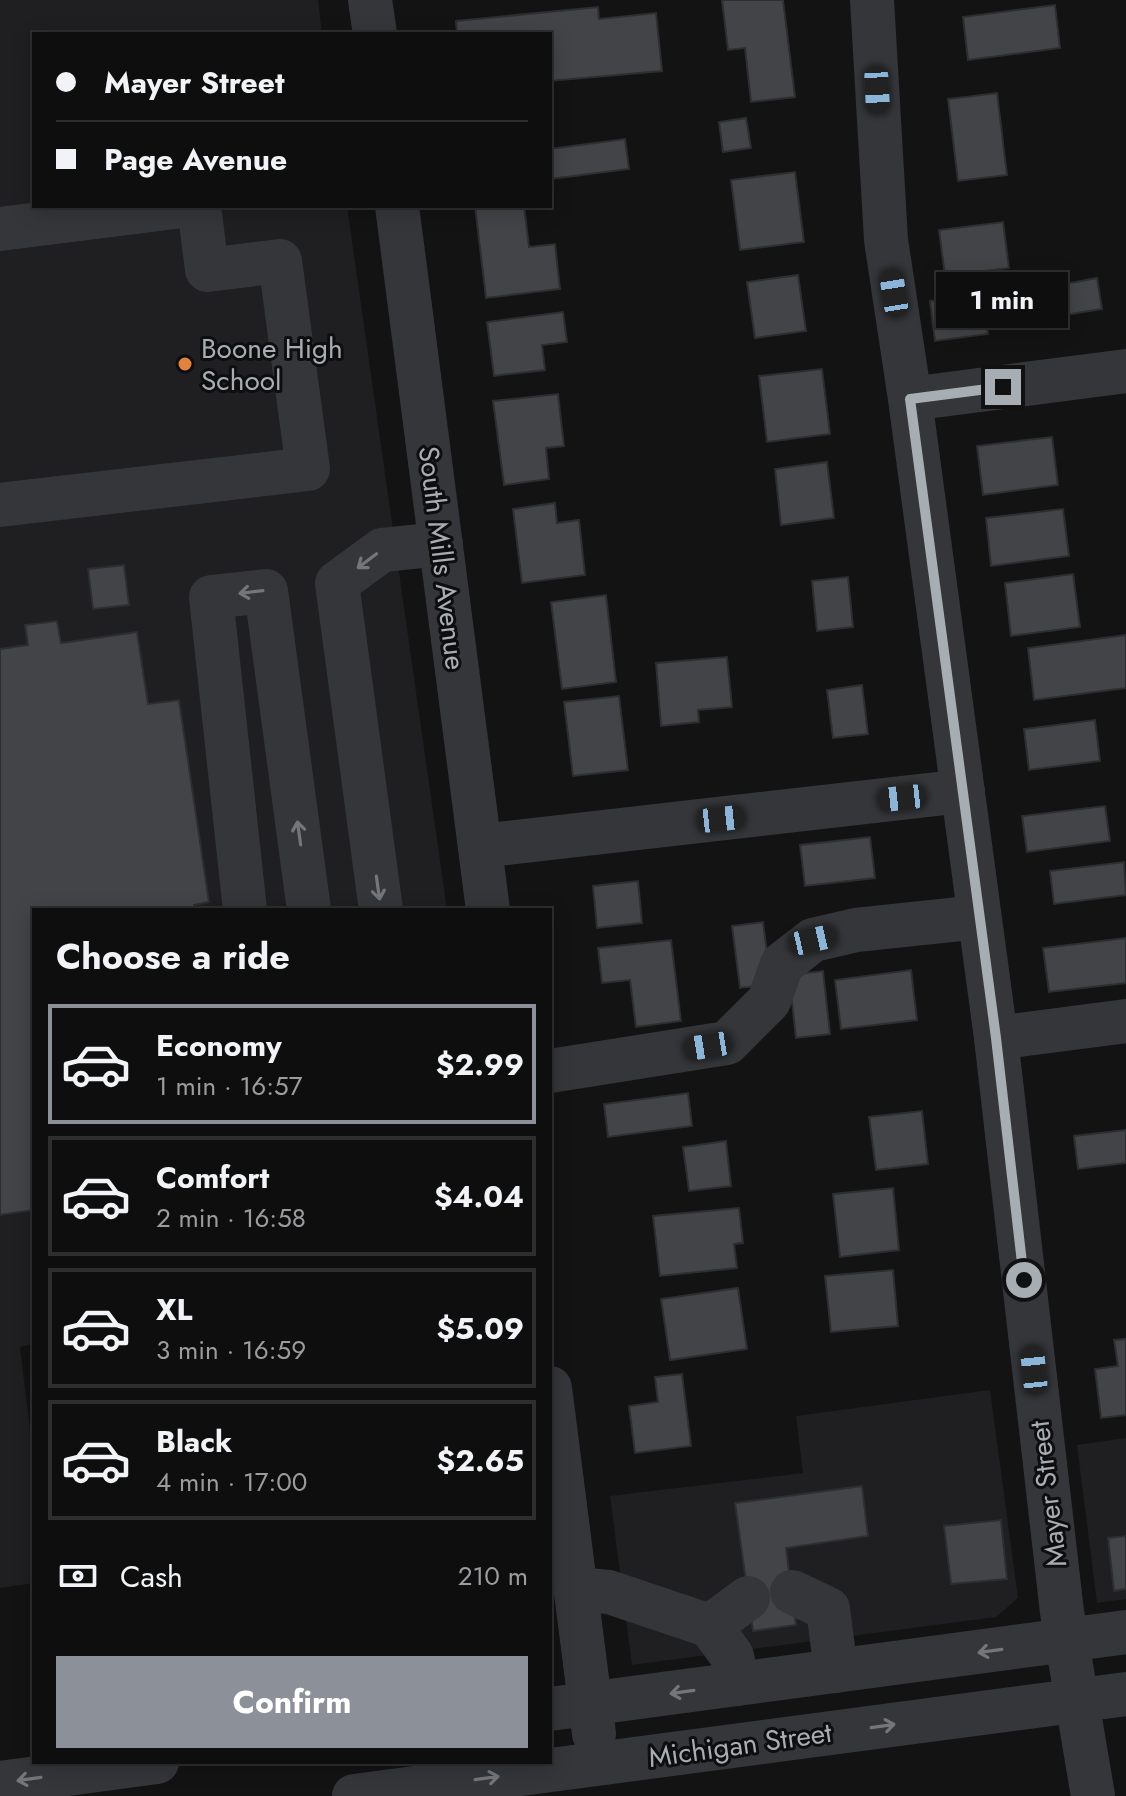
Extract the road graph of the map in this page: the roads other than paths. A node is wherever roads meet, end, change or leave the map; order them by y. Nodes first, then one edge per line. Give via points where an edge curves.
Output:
1 (370, 0) edge
2 (872, 0) edge
3 (375, 32) edge
4 (167, 208) edge
5 (199, 208) edge
6 (397, 208) edge
7 (0, 229) edge
8 (1126, 371) edge
9 (910, 399) junction
10 (0, 505) edge
11 (441, 544) junction
12 (963, 791) junction
13 (480, 846) junction
14 (245, 908) edge
15 (309, 908) edge
16 (381, 908) edge
17 (488, 908) edge
18 (979, 917) junction
19 (1126, 1021) edge
20 (996, 1038) junction
21 (552, 1071) edge
22 (552, 1403) edge
23 (576, 1589) junction
24 (792, 1592) dead end
25 (748, 1598) dead end
26 (710, 1626) junction
27 (1126, 1632) edge
28 (1067, 1640) junction
29 (836, 1671) junction
30 (738, 1684) junction
31 (1126, 1694) edge
32 (1077, 1700) junction
33 (570, 1707) edge
34 (151, 1764) edge
35 (115, 1775) edge
36 (590, 1780) edge
37 (0, 1783) edge
38 (354, 1796) edge
39 (626, 1796) edge
40 (1093, 1796) edge

1 - 3 street
2 - 9 street, Mayer Street via 886,240
4 - 7 street
5 - 10 street via 207,270 280,261 308,469
6 - 11 street, South Mills Avenue
8 - 9 street
9 - 12 street, Mayer Street
11 - 13 street, South Mills Avenue
11 -> 16 street via 382,550 337,583
12 - 13 street
12 - 18 street, Mayer Street
13 - 17 street, South Mills Avenue
15 -> 14 street via 266,591 211,597
18 - 20 street, Mayer Street
18 - 21 street via 856,930 813,940 782,964 769,1001 727,1043
19 - 20 street
20 - 28 street, Mayer Street
22 - 23 street
23 - 26 street via 609,1592
23 - 33 street
24 - 29 street via 828,1609
25 - 26 street
26 - 30 street via 732,1656
27 - 28 street
28 -> 29 street
28 - 32 street, Mayer Street
29 - 30 street
30 -> 33 street
31 - 32 street, Michigan Street
36 -> 32 street, Michigan Street
32 - 40 street, Mayer Street
33 - 36 street
34 - 35 street
35 -> 37 street
38 -> 36 street, Michigan Street
36 - 39 street

